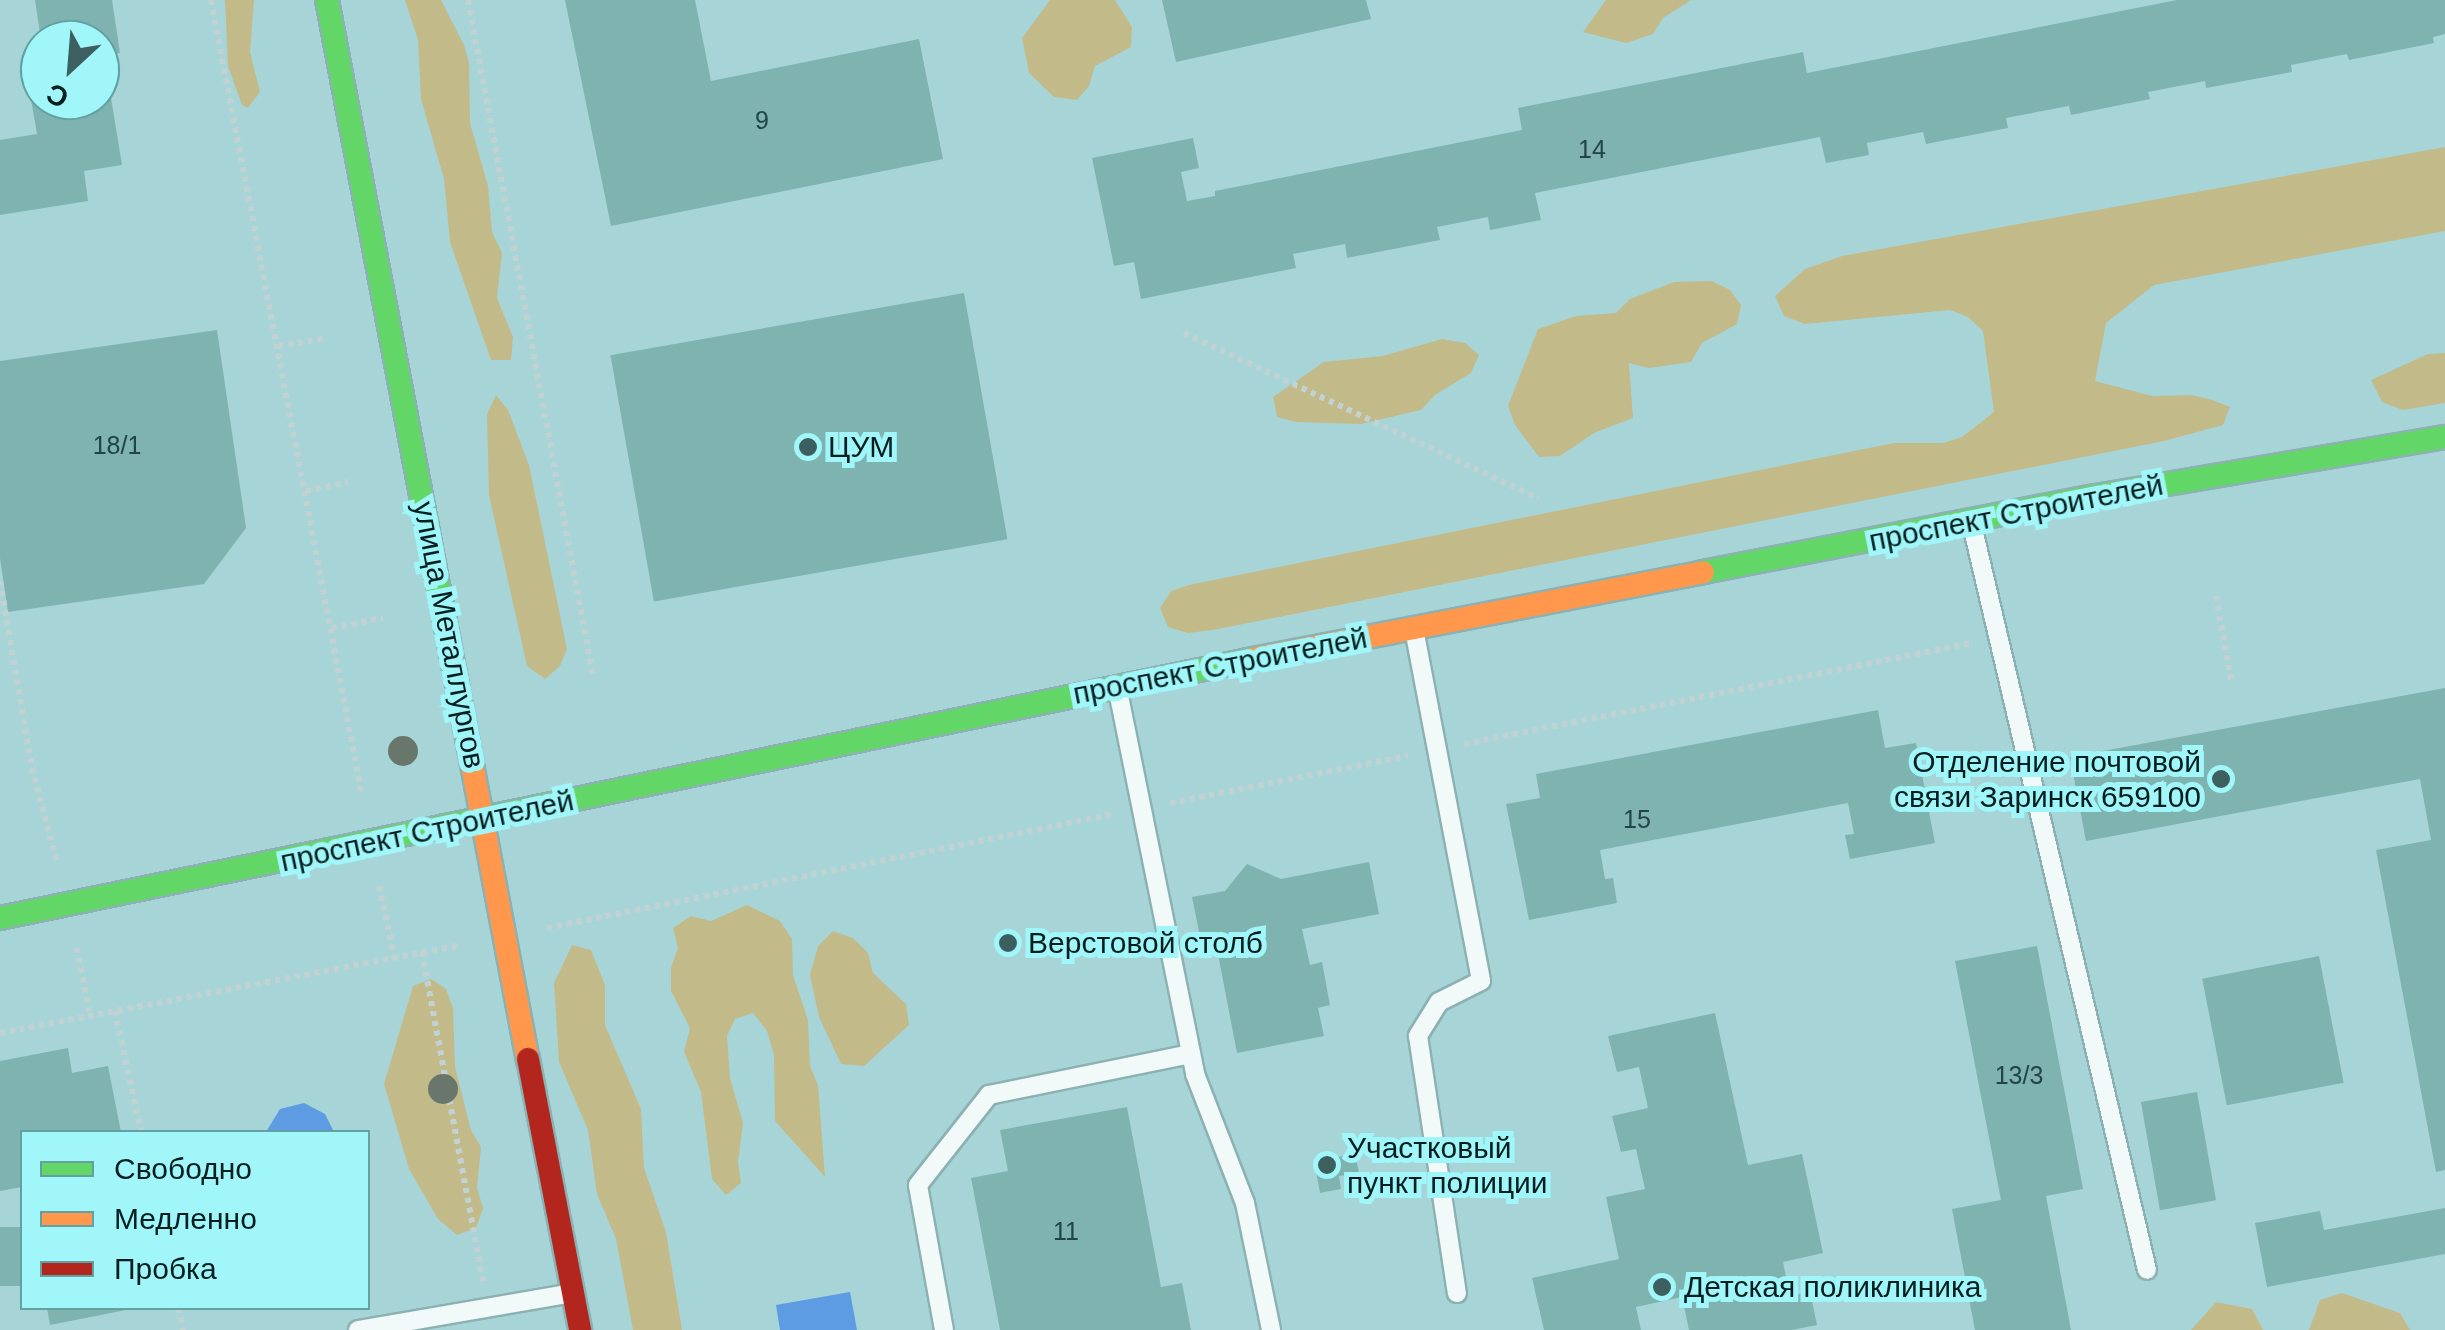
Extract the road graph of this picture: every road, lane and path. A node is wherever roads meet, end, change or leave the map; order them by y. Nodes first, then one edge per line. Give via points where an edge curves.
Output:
1 (211, 0) edge
2 (327, 0) edge
3 (468, 0) edge
4 (1184, 332) dead end
5 (322, 338) dead end
6 (278, 346) junction
7 (2445, 437) edge
8 (348, 482) dead end
9 (306, 490) junction
10 (1538, 498) dead end
11 (1970, 520) junction
12 (0, 582) edge
13 (2216, 596) dead end
14 (383, 618) dead end
15 (332, 628) junction
16 (1414, 628) junction
17 (1998, 638) junction
18 (593, 676) dead end
19 (2231, 680) dead end
20 (1117, 685) junction
21 (1437, 750) junction
22 (32, 768) dead end
23 (1142, 808) junction
24 (484, 819) junction
25 (370, 842) junction
26 (0, 918) edge
27 (506, 936) junction
28 (422, 952) junction
29 (395, 958) junction
30 (115, 1011) junction
31 (0, 1033) edge
32 (1191, 1054) junction
33 (141, 1130) edge
34 (2147, 1270) dead end
35 (572, 1292) junction
36 (1457, 1293) dead end
37 (488, 1307) junction
38 (358, 1330) edge
39 (580, 1330) edge
40 (944, 1330) edge
41 (1270, 1330) edge

1 - 6 path
2 - 24 street, улица Металлургов
3 - 18 path
4 - 10 path
5 - 6 path
6 - 9 path
7 - 11 street, проспект Строителей
8 - 9 path
9 - 15 path
11 - 16 street, проспект Строителей
11 - 17 lane
12 - 22 path
13 - 19 path
14 - 15 path
15 - 25 path
16 - 20 street, проспект Строителей
16 - 21 lane
17 - 21 path
17 - 34 lane
20 - 23 lane
20 - 24 street, проспект Строителей
21 - 23 path
21 - 36 lane via 1481,981 1439,1002 1418,1036
23 - 27 path
23 - 32 lane
24 - 25 street, проспект Строителей
24 - 27 street, улица Металлургов
25 - 26 street, проспект Строителей
25 - 29 path
27 - 28 path
27 - 35 street, улица Металлургов
28 - 29 path
28 - 37 path
29 - 30 path
30 - 31 path
30 - 33 path
32 - 40 lane via 988,1096 918,1186
32 - 41 lane via 1245,1203
35 - 37 lane
35 - 39 street, улица Металлургов
37 - 38 lane

